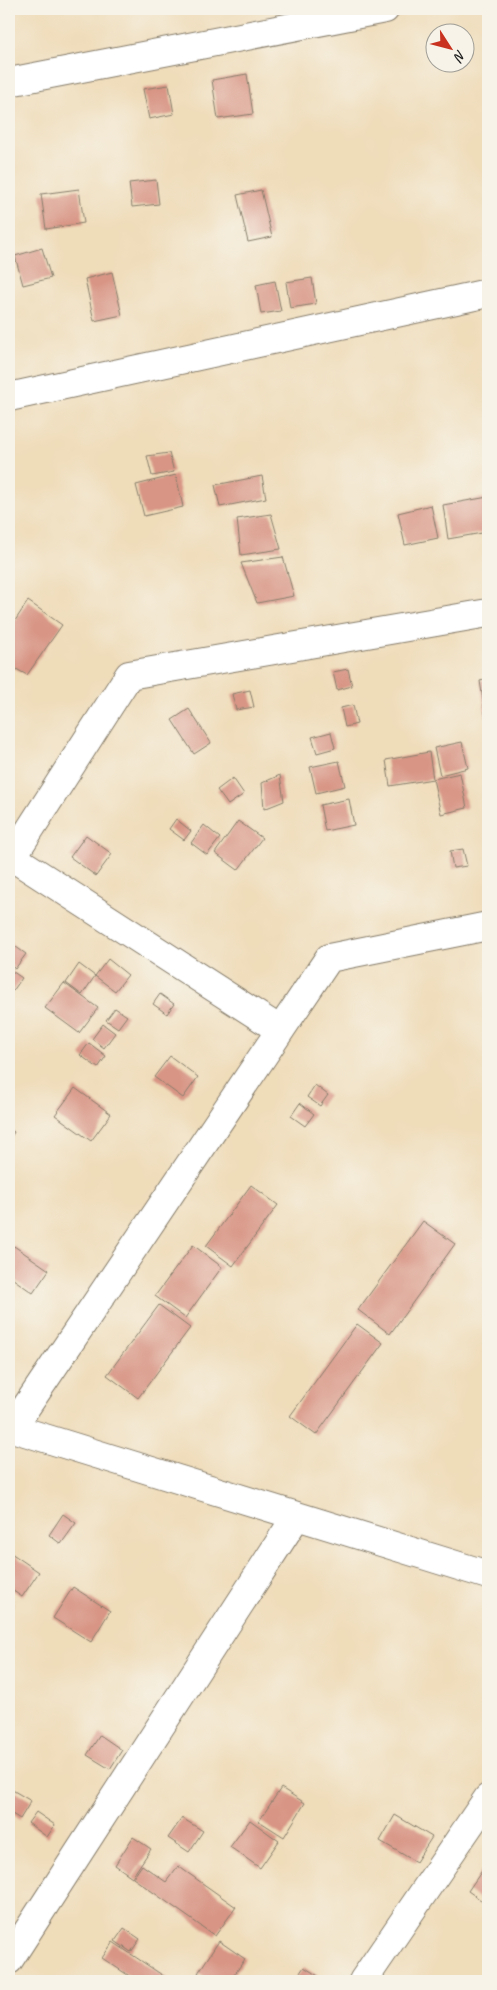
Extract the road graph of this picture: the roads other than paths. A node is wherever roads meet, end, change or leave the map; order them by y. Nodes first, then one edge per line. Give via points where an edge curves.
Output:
1 (385, 9) edge
2 (9, 82) edge
3 (488, 293) edge
4 (9, 397) edge
5 (488, 613) edge
6 (10, 858) edge
7 (488, 926) edge
8 (280, 1030) junction
9 (10, 1428) edge
10 (296, 1517) junction
11 (488, 1575) edge
12 (488, 1798) edge
13 (9, 1960) edge
14 (363, 1981) edge

1 - 2 street
3 - 4 street
5 - 6 street via 129,676
6 - 8 street
7 - 8 street via 329,958
8 - 9 street
9 - 10 street
10 - 11 street
10 - 13 street
12 - 14 street

